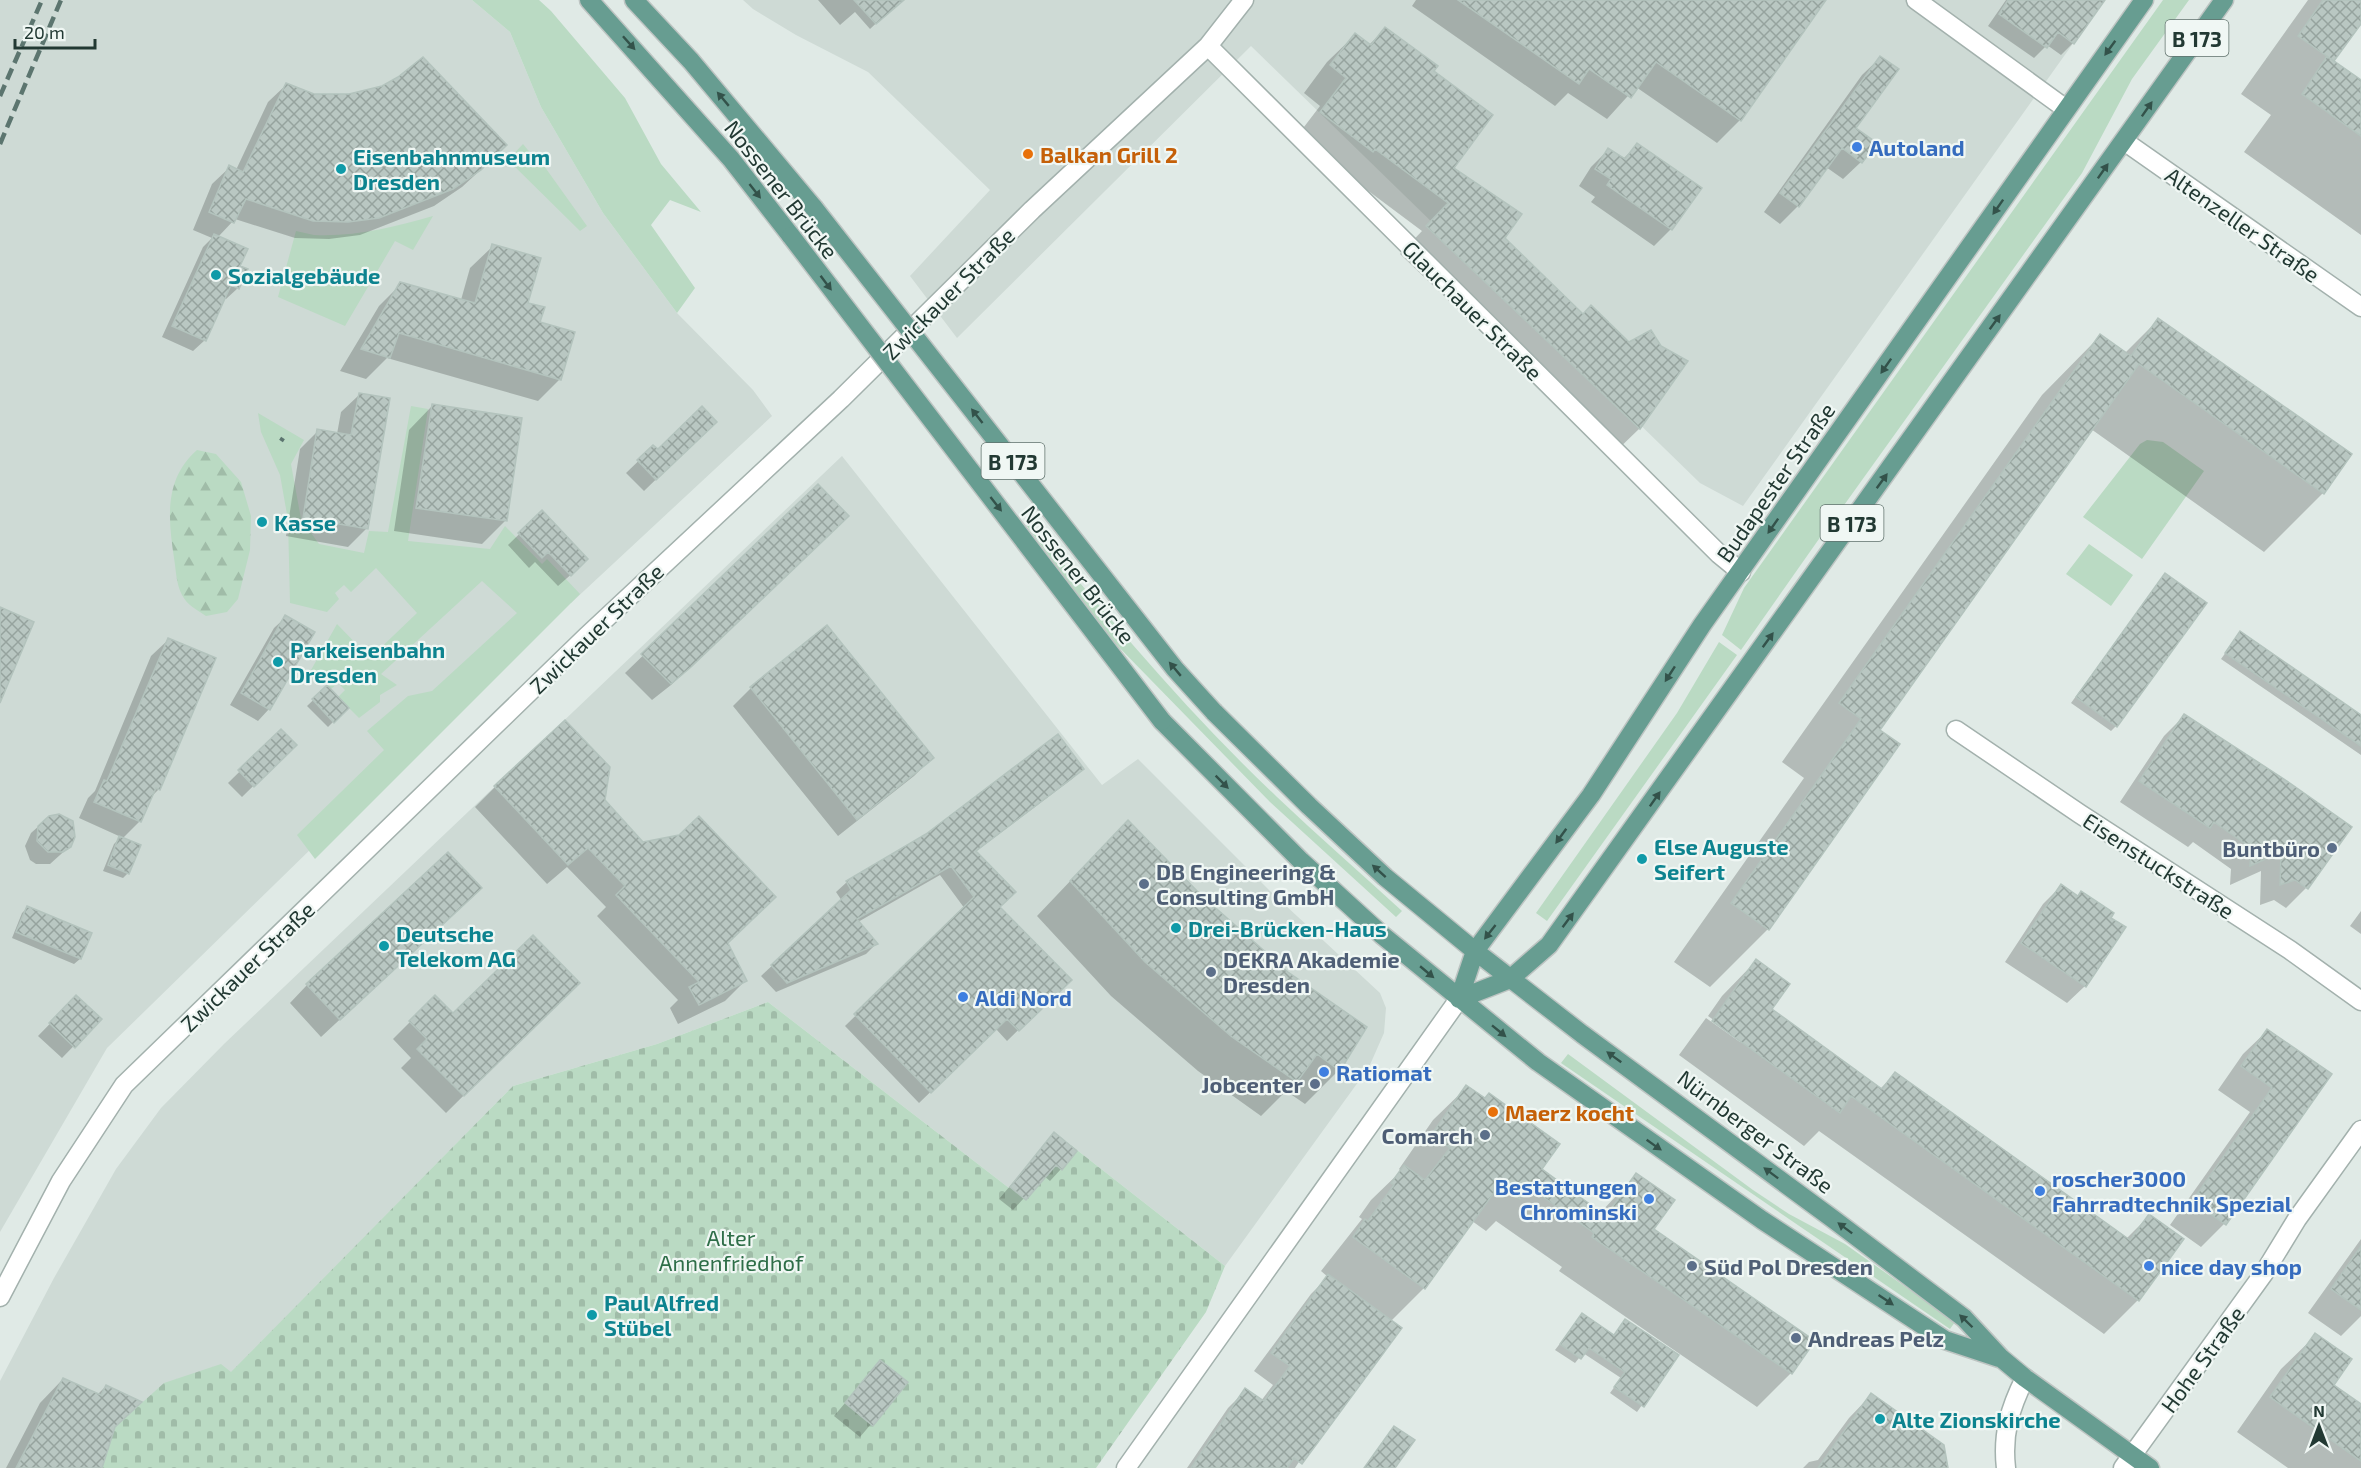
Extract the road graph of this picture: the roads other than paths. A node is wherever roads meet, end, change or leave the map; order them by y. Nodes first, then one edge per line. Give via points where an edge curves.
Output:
1 (589, 0) edge
2 (634, 0) edge
3 (1244, 0) edge
4 (1916, 0) edge
5 (2145, 0) edge
6 (2224, 0) edge
7 (1208, 46) junction
8 (2066, 109) junction
9 (2124, 141) junction
10 (2361, 307) edge
11 (1741, 572) junction
12 (1956, 730) dead end
13 (1475, 951) junction
14 (1509, 979) junction
15 (1460, 999) junction
16 (2361, 1001) edge
17 (2361, 1130) edge
18 (0, 1297) edge
19 (2001, 1358) junction
20 (2025, 1378) junction
21 (2128, 1462) edge
22 (1126, 1468) edge
23 (2006, 1468) edge
24 (2150, 1468) edge

1 -> 15 main road, Nossener Brücke / B 173, bridge via 731,159 1147,702 1300,861
13 -> 2 main road, Nossener Brücke / B 173, bridge via 1376,869 1175,669 814,208 699,70
3 - 7 street, Zwickauer Straße
4 - 8 street
5 -> 8 main road, Budapester Straße / B 173
9 -> 6 main road, B 173
7 - 11 street, Glauchauer Straße via 1710,546
7 - 18 street, Zwickauer Straße via 1032,210 841,399 587,636 124,1085 61,1181
8 -> 11 main road, Budapester Straße / B 173
9 - 10 street, Altenzeller Straße
14 -> 9 main road, B 173 via 1550,945
11 -> 13 main road, Budapester Straße / B 173 via 1590,795
12 - 16 street, Eisenstuckstraße
13 - 14 main road, Nürnberger Straße
13 - 15 main road, Budapester Straße
14 - 15 main road, B 173
19 -> 14 main road, Nürnberger Straße via 1964,1318
15 -> 19 main road, Nürnberger Straße via 1539,1062 1762,1220 1945,1340
15 - 22 street
17 - 21 street, Hohe Straße
19 - 20 main road, Nürnberger Straße
20 - 21 main road, Nürnberger Straße
20 - 23 street via 2005,1427
21 - 24 main road, Nürnberger Straße

